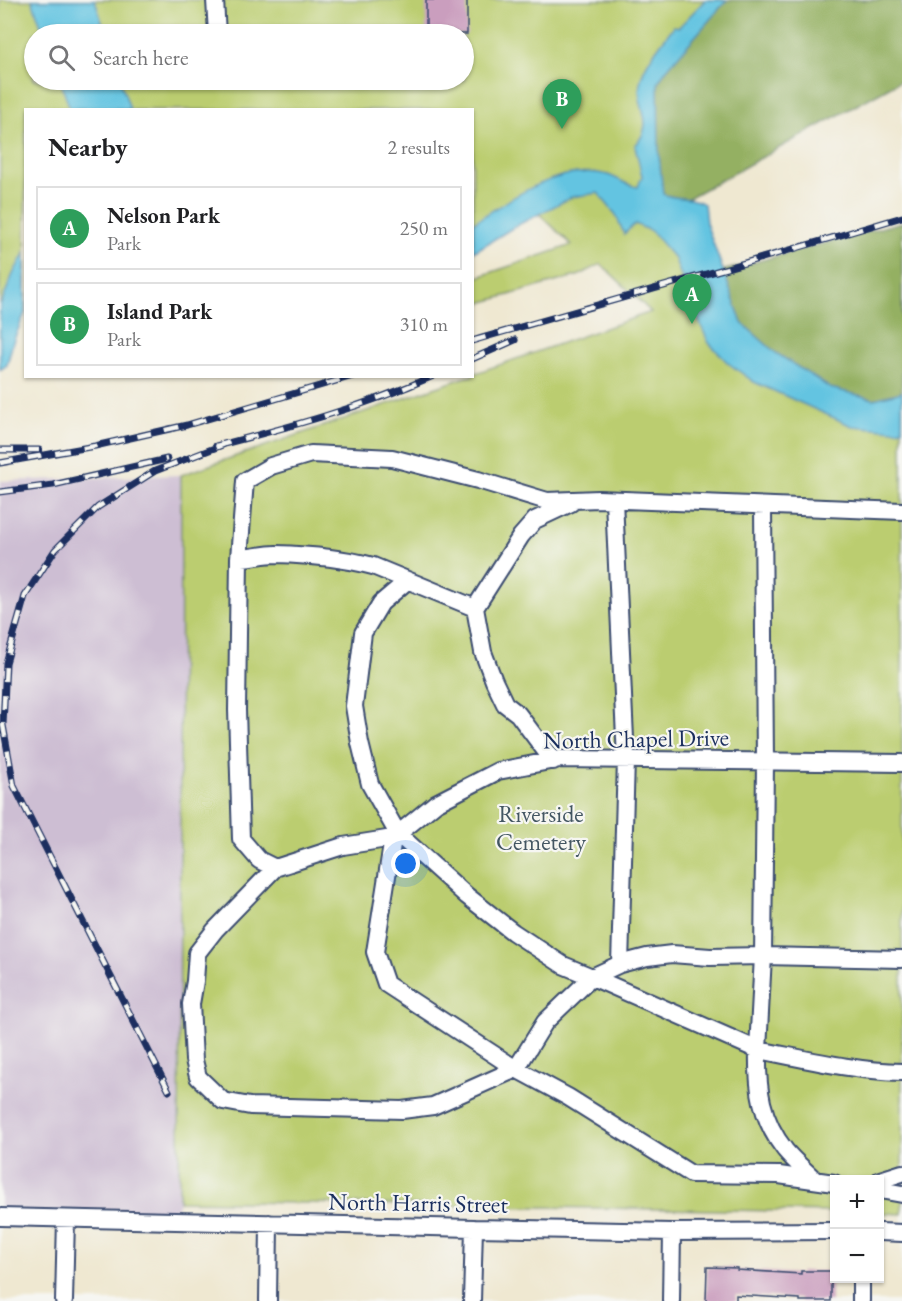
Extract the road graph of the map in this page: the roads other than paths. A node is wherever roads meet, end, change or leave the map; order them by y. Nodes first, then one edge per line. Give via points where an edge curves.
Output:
1 (215, 0) edge
2 (216, 24) edge
3 (577, 500) junction
4 (614, 500) junction
5 (763, 507) junction
6 (902, 511) edge
7 (239, 558) junction
8 (406, 581) junction
9 (475, 608) junction
10 (626, 760) junction
11 (553, 761) junction
12 (765, 762) junction
13 (902, 763) edge
14 (395, 836) junction
15 (275, 868) junction
16 (763, 956) junction
17 (902, 959) edge
18 (620, 964) junction
19 (592, 977) junction
20 (758, 1050) junction
21 (516, 1069) junction
22 (902, 1072) edge
23 (902, 1173) edge
24 (884, 1178) edge
25 (815, 1180) junction
26 (830, 1182) edge
27 (884, 1191) edge
28 (902, 1194) edge
29 (0, 1217) edge
30 (66, 1219) junction
31 (268, 1223) junction
32 (474, 1228) junction
33 (830, 1231) edge
34 (672, 1232) junction
35 (884, 1232) edge
36 (902, 1233) edge
37 (861, 1283) edge
38 (64, 1301) edge
39 (268, 1301) edge
40 (472, 1301) edge
41 (671, 1301) edge
42 (861, 1301) edge

1 - 2 street
3 - 4 street
3 - 7 street via 548,501 392,458 311,454 271,466 245,481
3 - 9 street via 535,520
4 - 5 street
4 - 10 street
5 - 6 street
5 - 12 street
7 - 8 street via 274,554 323,557 374,566
7 - 15 street via 237,710 241,839 259,860
8 - 9 street
8 - 14 street via 381,603 363,633 354,706 370,784
9 - 11 street via 483,652 505,704 518,714
10 - 11 street, North Chapel Drive
10 - 12 street, North Chapel Drive
10 - 18 street
11 - 14 street, North Chapel Drive via 498,771 436,803
12 - 13 street, North Chapel Drive
12 - 16 street
14 - 15 street via 343,846
14 - 19 street via 513,932 563,965
14 - 21 street via 375,952 386,984
15 - 21 street via 196,953 191,1004 194,1060 198,1077 223,1101 250,1106 402,1110 433,1106
16 - 17 street
16 - 18 street via 672,954
16 - 20 street
18 - 19 street
19 - 20 street
19 - 21 street via 545,1022
20 - 22 street via 823,1064
20 - 25 street via 758,1086 770,1128 786,1152
21 - 25 street via 691,1174 779,1175
23 - 24 street
25 - 26 street
27 - 28 street
29 - 30 street, North Harris Street
30 - 31 street, North Harris Street
30 - 38 street
31 - 32 street, North Harris Street
31 - 39 street
32 - 34 street, North Harris Street
32 - 40 street
33 - 34 street, North Harris Street
34 - 41 street
35 - 36 street
37 - 42 street

